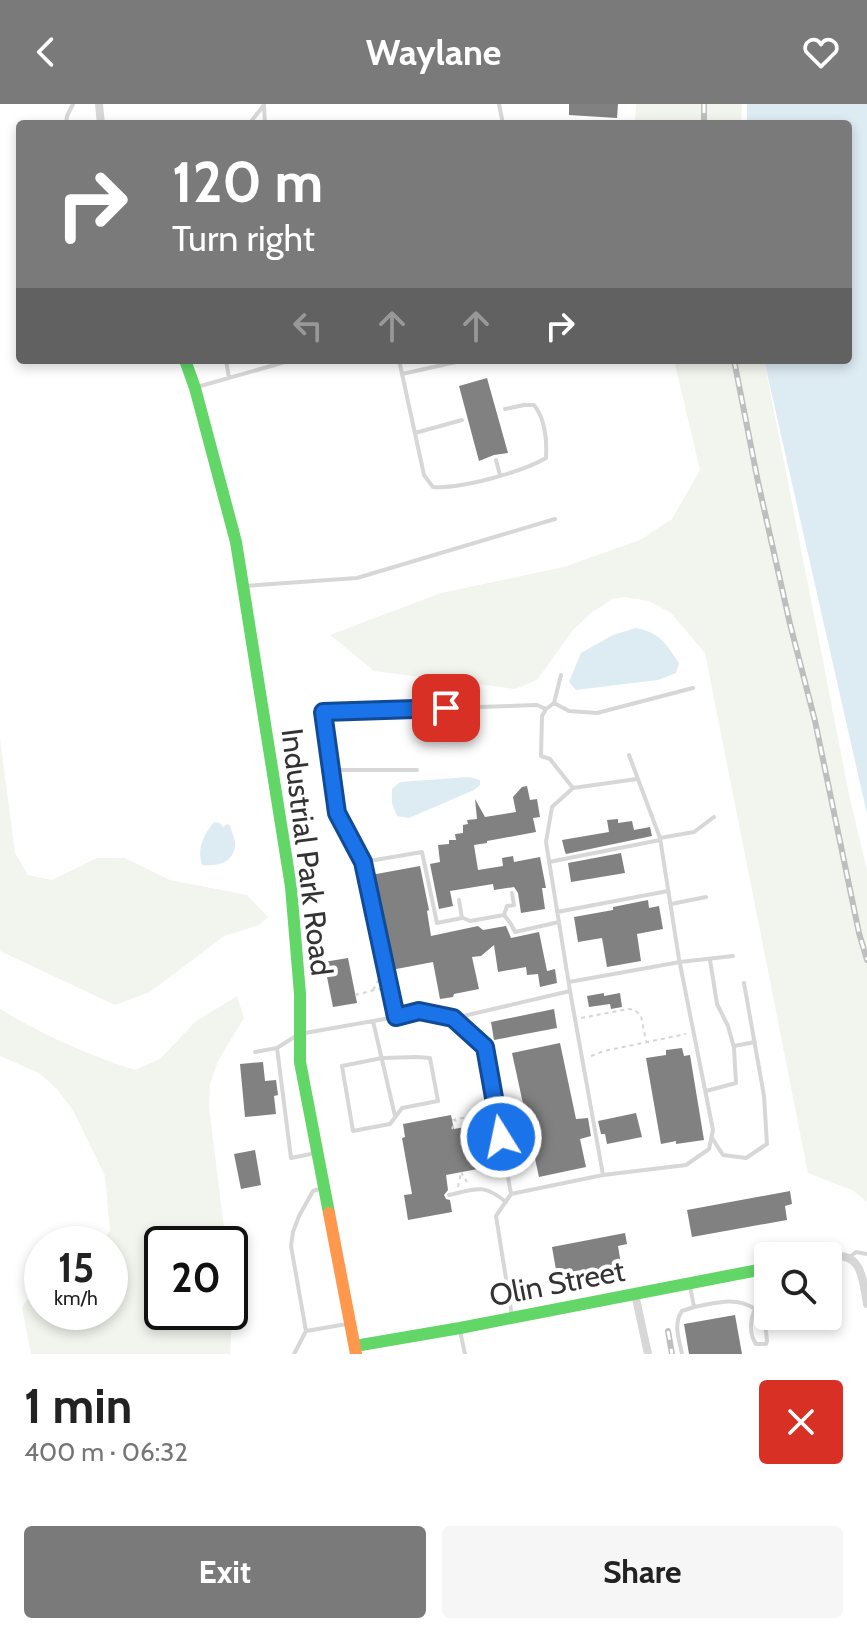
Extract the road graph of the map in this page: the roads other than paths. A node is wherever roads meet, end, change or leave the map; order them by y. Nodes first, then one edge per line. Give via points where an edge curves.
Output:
1 (186, 364) edge
2 (227, 364) edge
3 (278, 364) edge
4 (400, 364) edge
5 (447, 364) edge
6 (402, 374) junction
7 (229, 378) junction
8 (195, 388) junction
9 (505, 409) dead end
10 (462, 420) dead end
11 (415, 433) junction
12 (496, 460) dead end
13 (500, 475) junction
14 (555, 519) dead end
15 (243, 586) junction
16 (561, 675) dead end
17 (693, 688) dead end
18 (554, 703) junction
19 (546, 709) junction
20 (629, 755) dead end
21 (331, 770) junction
22 (417, 770) dead end
23 (637, 779) junction
24 (573, 788) junction
25 (714, 817) dead end
26 (660, 839) junction
27 (363, 862) junction
28 (549, 862) junction
29 (668, 891) junction
30 (512, 893) dead end
31 (706, 897) dead end
32 (459, 900) dead end
33 (671, 904) junction
34 (557, 912) junction
35 (504, 915) junction
36 (462, 918) junction
37 (559, 922) junction
38 (733, 956) dead end
39 (710, 959) junction
40 (680, 962) junction
41 (569, 982) junction
42 (744, 983) dead end
43 (570, 991) junction
44 (396, 1017) junction
45 (453, 1018) junction
46 (373, 1021) junction
47 (299, 1034) junction
48 (755, 1042) junction
49 (734, 1046) junction
50 (277, 1048) junction
51 (255, 1052) dead end
52 (382, 1058) junction
53 (706, 1091) junction
54 (395, 1117) junction
55 (499, 1127) junction
56 (477, 1131) dead end
57 (712, 1138) junction
58 (318, 1152) junction
59 (603, 1175) junction
60 (325, 1187) junction
61 (511, 1194) junction
62 (449, 1195) dead end
63 (506, 1202) junction
64 (867, 1254) edge
65 (842, 1256) edge
66 (850, 1257) junction
67 (754, 1271) edge
68 (689, 1284) junction
69 (635, 1294) junction
70 (867, 1304) edge
71 (694, 1307) junction
72 (754, 1308) edge
73 (755, 1309) joint
74 (512, 1318) junction
75 (350, 1324) junction
76 (460, 1328) junction
77 (306, 1331) junction
78 (356, 1350) edge
79 (294, 1354) edge
80 (465, 1354) edge
81 (648, 1354) edge
82 (682, 1354) edge

1 - 8 street, Industrial Park Road
2 - 7 lane
3 - 7 lane
4 - 6 lane
5 - 6 lane
6 - 11 lane
7 - 8 lane
8 - 15 street, Industrial Park Road
9 - 13 lane via 534,405 547,443 546,458
10 - 11 lane
11 - 13 lane via 424,475 433,487
12 - 13 lane
14 - 15 lane via 357,578
15 - 47 street, Industrial Park Road via 291,887
16 - 18 lane
17 - 18 lane via 597,713 569,711
18 - 19 lane
19 - 21 lane via 537,705 323,712
19 - 24 lane via 541,756 550,759
20 - 23 lane
21 - 22 lane
21 - 27 lane via 337,813
23 - 24 lane
23 - 26 lane
24 - 28 lane via 552,807 546,842
25 - 26 lane via 694,832
26 - 28 lane
26 - 29 lane
27 - 36 lane via 422,852 437,923
27 - 44 lane
28 - 34 lane
29 - 33 lane
29 - 34 lane
30 - 35 lane via 514,905 507,906
31 - 33 lane
32 - 36 lane
33 - 40 lane
34 - 37 lane
35 - 36 lane
35 - 37 lane via 515,932
37 - 41 lane
38 - 39 lane
39 - 40 lane
39 - 49 lane via 717,1004
40 - 41 lane
40 - 53 lane
41 - 43 lane
42 - 48 lane
43 - 45 lane
43 - 59 lane
44 - 45 lane via 419,1011
44 - 46 lane
45 - 55 lane via 485,1047
46 - 47 lane
46 - 52 lane
47 - 50 lane
47 - 58 street, Industrial Park Road
48 - 49 lane
48 - 57 lane via 767,1144 746,1158 723,1155
49 - 53 lane via 736,1083
50 - 51 lane
50 - 58 lane via 291,1158
52 - 54 lane
52 - 54 lane via 430,1058 438,1101 402,1108
52 - 54 lane via 342,1066 353,1131 390,1124
53 - 57 lane
55 - 56 lane
55 - 61 lane
57 - 59 lane via 709,1149 686,1165
58 - 60 street, Industrial Park Road
59 - 61 lane
60 - 75 street, Industrial Park Road
60 - 77 lane via 313,1191 291,1246
61 - 63 lane
62 - 63 lane via 481,1188
63 - 74 lane via 496,1216
64 - 66 lane
65 - 66 street
66 - 70 street via 860,1271
67 - 68 street, Olin Street
68 - 69 street, Olin Street
68 - 71 lane
69 - 74 street, Olin Street
69 - 81 street
71 - 72 lane via 730,1300
71 - 82 lane via 678,1317
73 - 73 lane via 752,1339 761,1345 767,1341 765,1324
74 - 76 street, Olin Street
75 - 77 lane
75 - 78 street, Industrial Park Road
76 - 78 street, Olin Street
76 - 80 lane
77 - 79 lane

